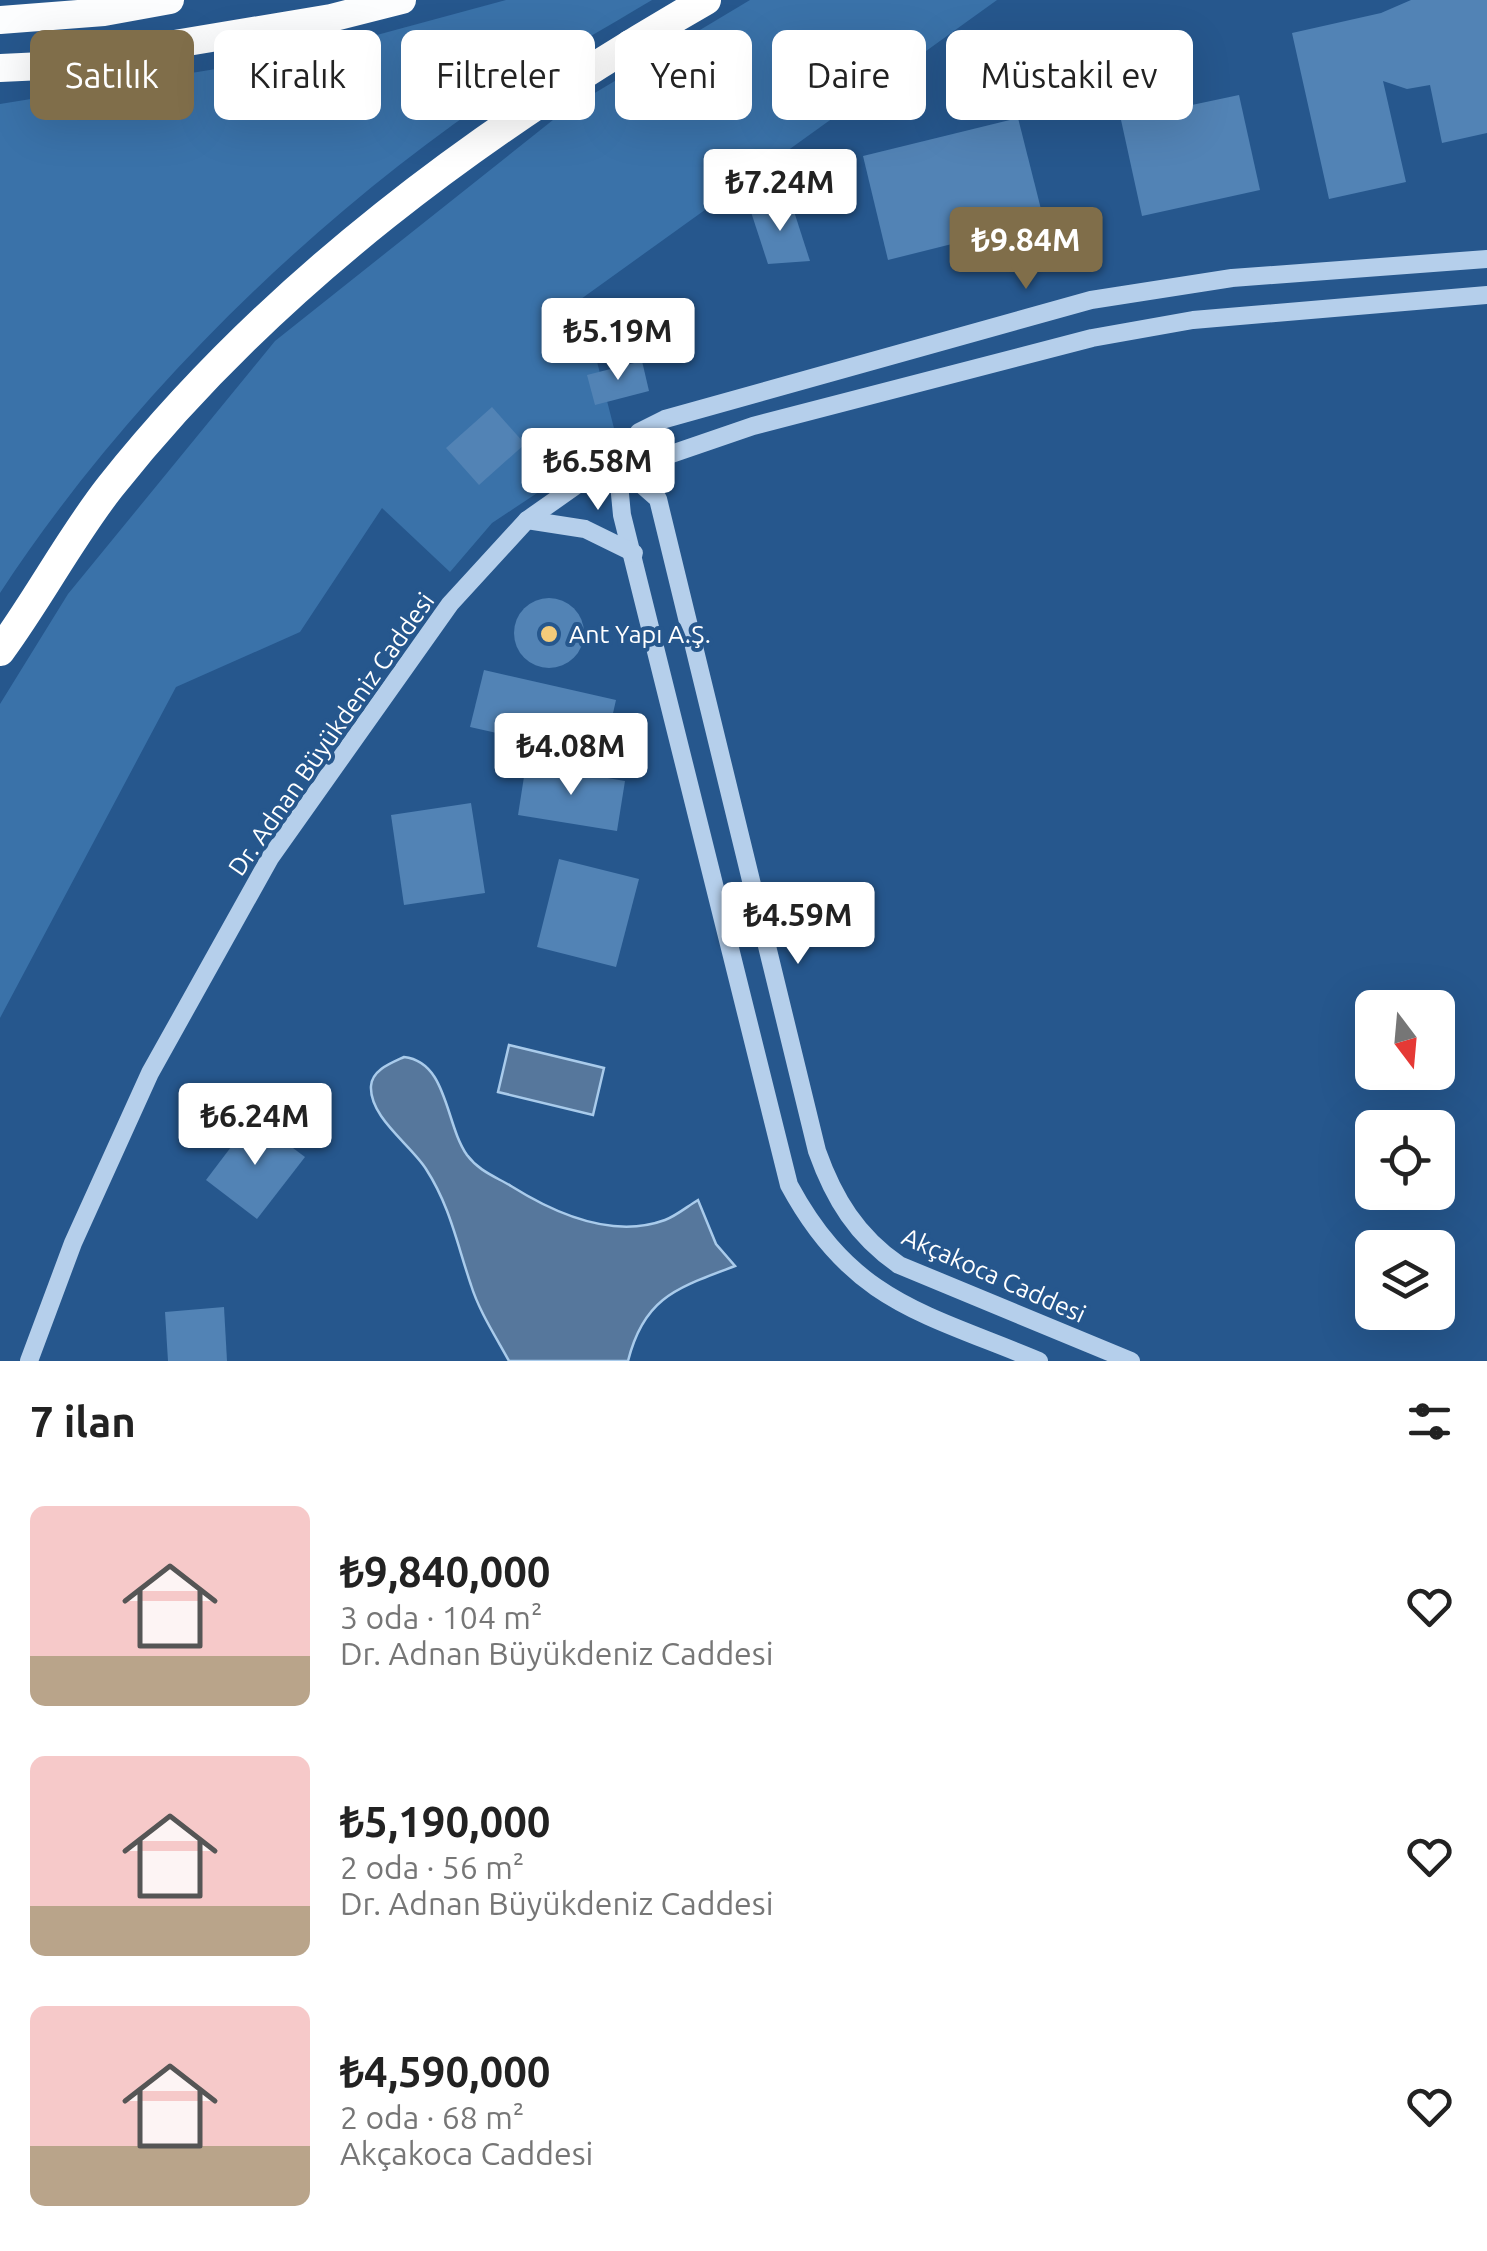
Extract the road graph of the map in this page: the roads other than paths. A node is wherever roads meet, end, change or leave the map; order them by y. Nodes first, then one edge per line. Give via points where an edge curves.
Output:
1 (170, 0) edge
2 (402, 0) edge
3 (706, 0) edge
4 (0, 20) edge
5 (0, 68) edge
6 (1487, 259) edge
7 (1487, 295) edge
8 (617, 462) junction
9 (527, 520) junction
10 (634, 553) junction
11 (0, 651) edge
12 (29, 1361) edge
13 (1039, 1361) edge
14 (1132, 1361) edge

1 - 4 highway
2 - 5 highway via 331,18
3 - 11 highway via 499,131 345,245 213,371 109,489
6 - 8 street, Dr. Adnan Büyükdeniz Caddesi via 1232,278 1091,300 665,418 639,432
7 - 8 street, Dr. Adnan Büyükdeniz Caddesi via 1193,320 1092,338 753,426 648,462
8 - 9 street, Dr. Adnan Büyükdeniz Caddesi
8 - 10 street
8 - 14 street, Akçakoca Caddesi via 658,500 830,1188 870,1245 899,1265
9 - 10 street via 585,529
9 - 12 street, Dr. Adnan Büyükdeniz Caddesi via 450,604 270,858 150,1073 73,1242
10 - 13 street via 788,1185 838,1260 870,1286

